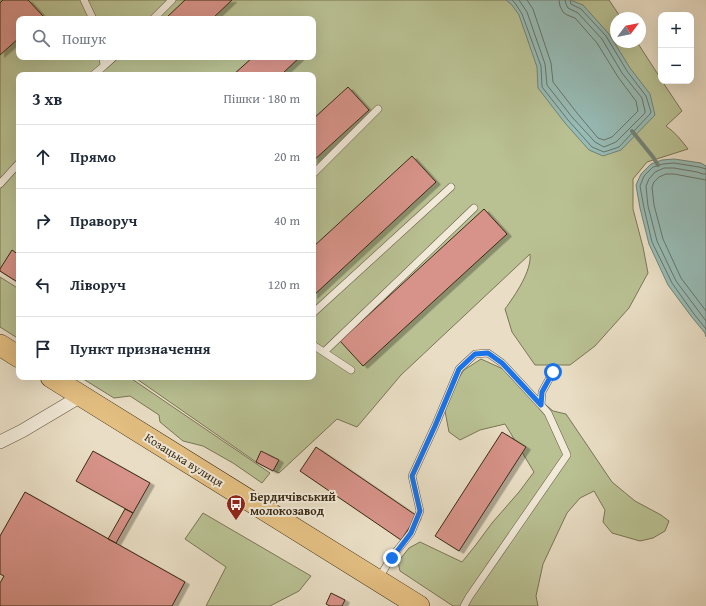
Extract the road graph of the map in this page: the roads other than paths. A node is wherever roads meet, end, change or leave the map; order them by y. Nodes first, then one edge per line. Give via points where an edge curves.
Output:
1 (84, 0) edge
2 (172, 0) edge
3 (92, 16) edge
4 (155, 16) edge
5 (103, 60) edge
6 (111, 60) edge
7 (104, 66) junction
8 (97, 72) edge
9 (378, 109) dead end
10 (16, 166) edge
11 (316, 171) edge
12 (0, 184) edge
13 (451, 187) dead end
14 (474, 208) dead end
15 (316, 310) edge
16 (0, 345) edge
17 (316, 347) edge
18 (324, 352) junction
19 (16, 355) edge
20 (351, 370) dead end
21 (553, 372) dead end
22 (56, 380) edge
23 (81, 396) junction
24 (541, 405) junction
25 (0, 442) edge
26 (378, 580) junction
27 (419, 606) edge
28 (464, 606) edge

1 - 3 lane
2 - 4 lane
5 - 7 lane
6 - 7 lane
7 - 8 lane
9 - 11 lane
10 - 12 lane
13 - 15 lane
14 - 18 lane
16 - 19 main road
17 - 18 lane
18 - 20 lane
21 - 24 lane via 542,392
22 - 23 main road, Козацька вулиця
23 - 25 street
23 - 26 main road, Козацька вулиця
24 - 26 lane via 502,363 488,353 475,354 459,369 412,476 420,511 411,533
24 - 28 lane via 548,413 567,455
26 - 27 main road, Козацька вулиця

